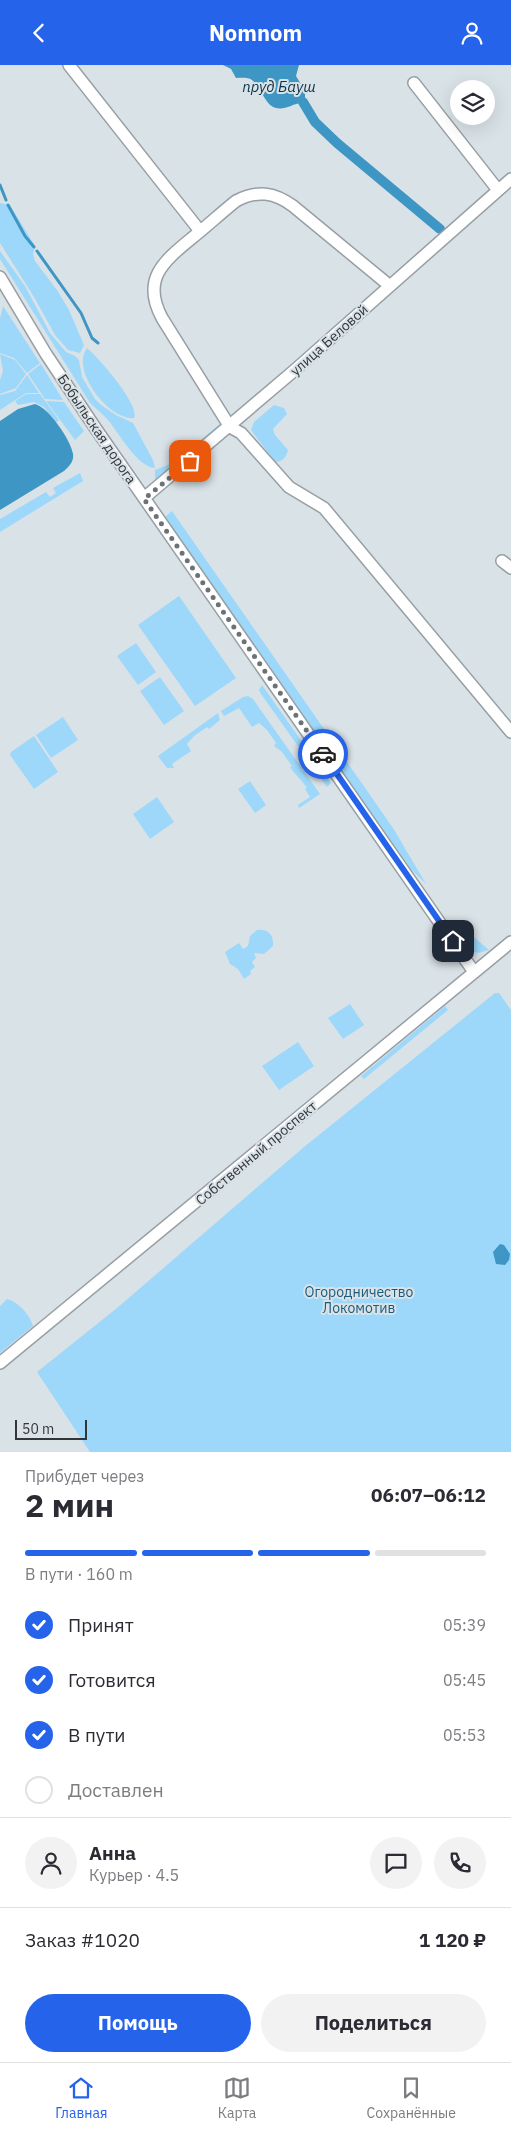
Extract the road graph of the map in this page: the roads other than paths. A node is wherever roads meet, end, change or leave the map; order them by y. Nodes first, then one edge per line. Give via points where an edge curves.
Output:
1 (69, 65) edge
2 (414, 83) dead end
3 (511, 179) edge
4 (498, 190) junction
5 (200, 231) junction
6 (0, 277) edge
7 (390, 286) junction
8 (230, 427) junction
9 (144, 499) junction
10 (511, 732) edge
11 (511, 942) edge
12 (474, 972) junction
13 (0, 1363) edge

1 - 5 street
2 - 4 street
3 - 4 street, улица Беловой
4 - 7 street, улица Беловой
5 - 7 street via 236,201 246,196 269,193 293,205
5 - 8 street via 161,266 154,283 155,301 162,318
6 - 9 street, Бобыльская дорога via 59,373
7 - 8 street, улица Беловой
8 - 9 street, улица Беловой
8 - 10 street via 241,433 289,487 324,508
9 - 12 street, Бобыльская дорога
11 - 12 street, Собственный проспект
12 - 13 street, Собственный проспект

